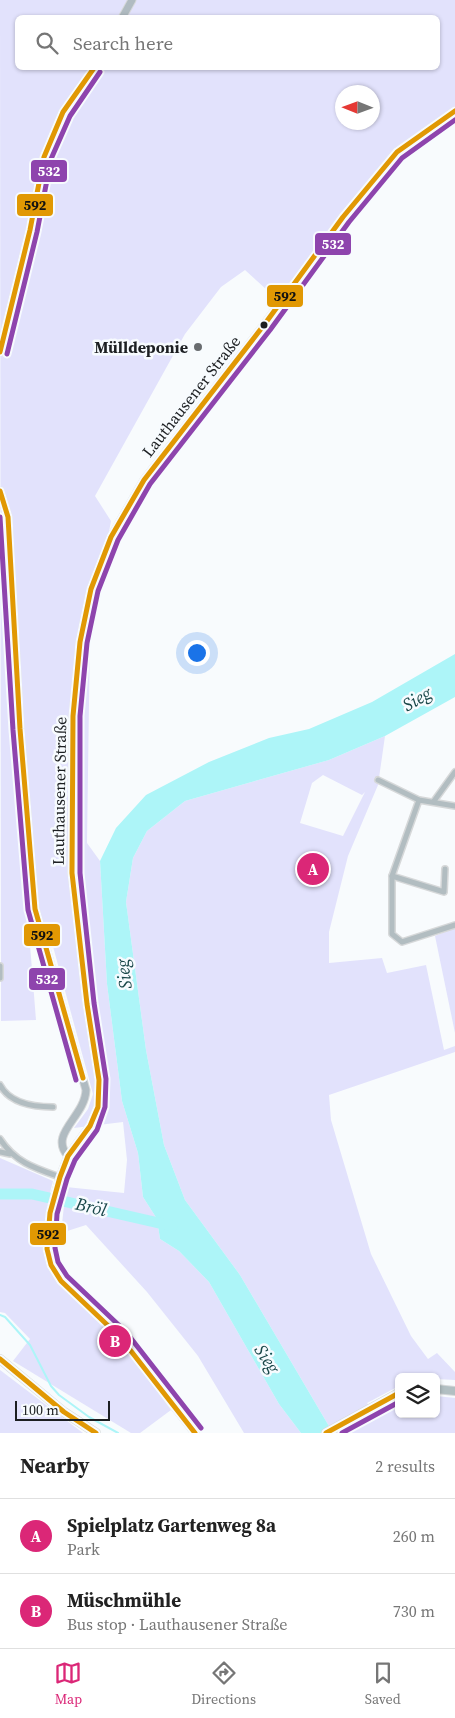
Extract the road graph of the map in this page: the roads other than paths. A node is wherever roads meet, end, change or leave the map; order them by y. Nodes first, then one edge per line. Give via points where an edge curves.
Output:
1 (132, 0) edge
2 (124, 15) edge
3 (93, 70) edge
4 (455, 111) edge
5 (0, 352) edge
6 (0, 491) edge
7 (455, 772) edge
8 (378, 780) dead end
9 (419, 800) junction
10 (434, 801) junction
11 (455, 806) edge
12 (445, 869) dead end
13 (392, 876) junction
14 (455, 925) edge
15 (0, 966) edge
16 (0, 978) edge
17 (0, 1085) edge
18 (53, 1107) dead end
19 (0, 1139) edge
20 (0, 1152) edge
21 (10, 1154) junction
22 (68, 1156) junction
23 (59, 1180) junction
24 (0, 1359) edge
25 (440, 1389) edge
26 (455, 1391) edge
27 (395, 1395) edge
28 (96, 1433) edge
29 (195, 1433) edge
30 (326, 1433) edge

1 - 2 street
3 - 5 street via 63,112 44,157
4 - 22 street, Lauthausener Straße via 398,152 343,217 144,480 111,537 91,589 80,642 73,716 72,873 98,1080 98,1107 90,1126
6 - 22 street via 8,517 20,729 35,909 86,1090 83,1108 61,1143
7 - 10 street
8 - 9 street
9 - 10 street
9 - 13 street
10 - 11 street
12 - 13 street via 444,892
13 - 14 street via 392,934 402,942
15 - 16 street
17 - 18 street via 16,1100 30,1106
19 - 21 street
20 - 21 street
21 - 23 street
22 - 23 street, Lauthausener Straße
23 - 29 street, Lauthausener Straße via 50,1212 47,1249 51,1265 61,1281 120,1337
24 - 28 main road via 64,1412
25 - 26 main road
27 - 30 main road

